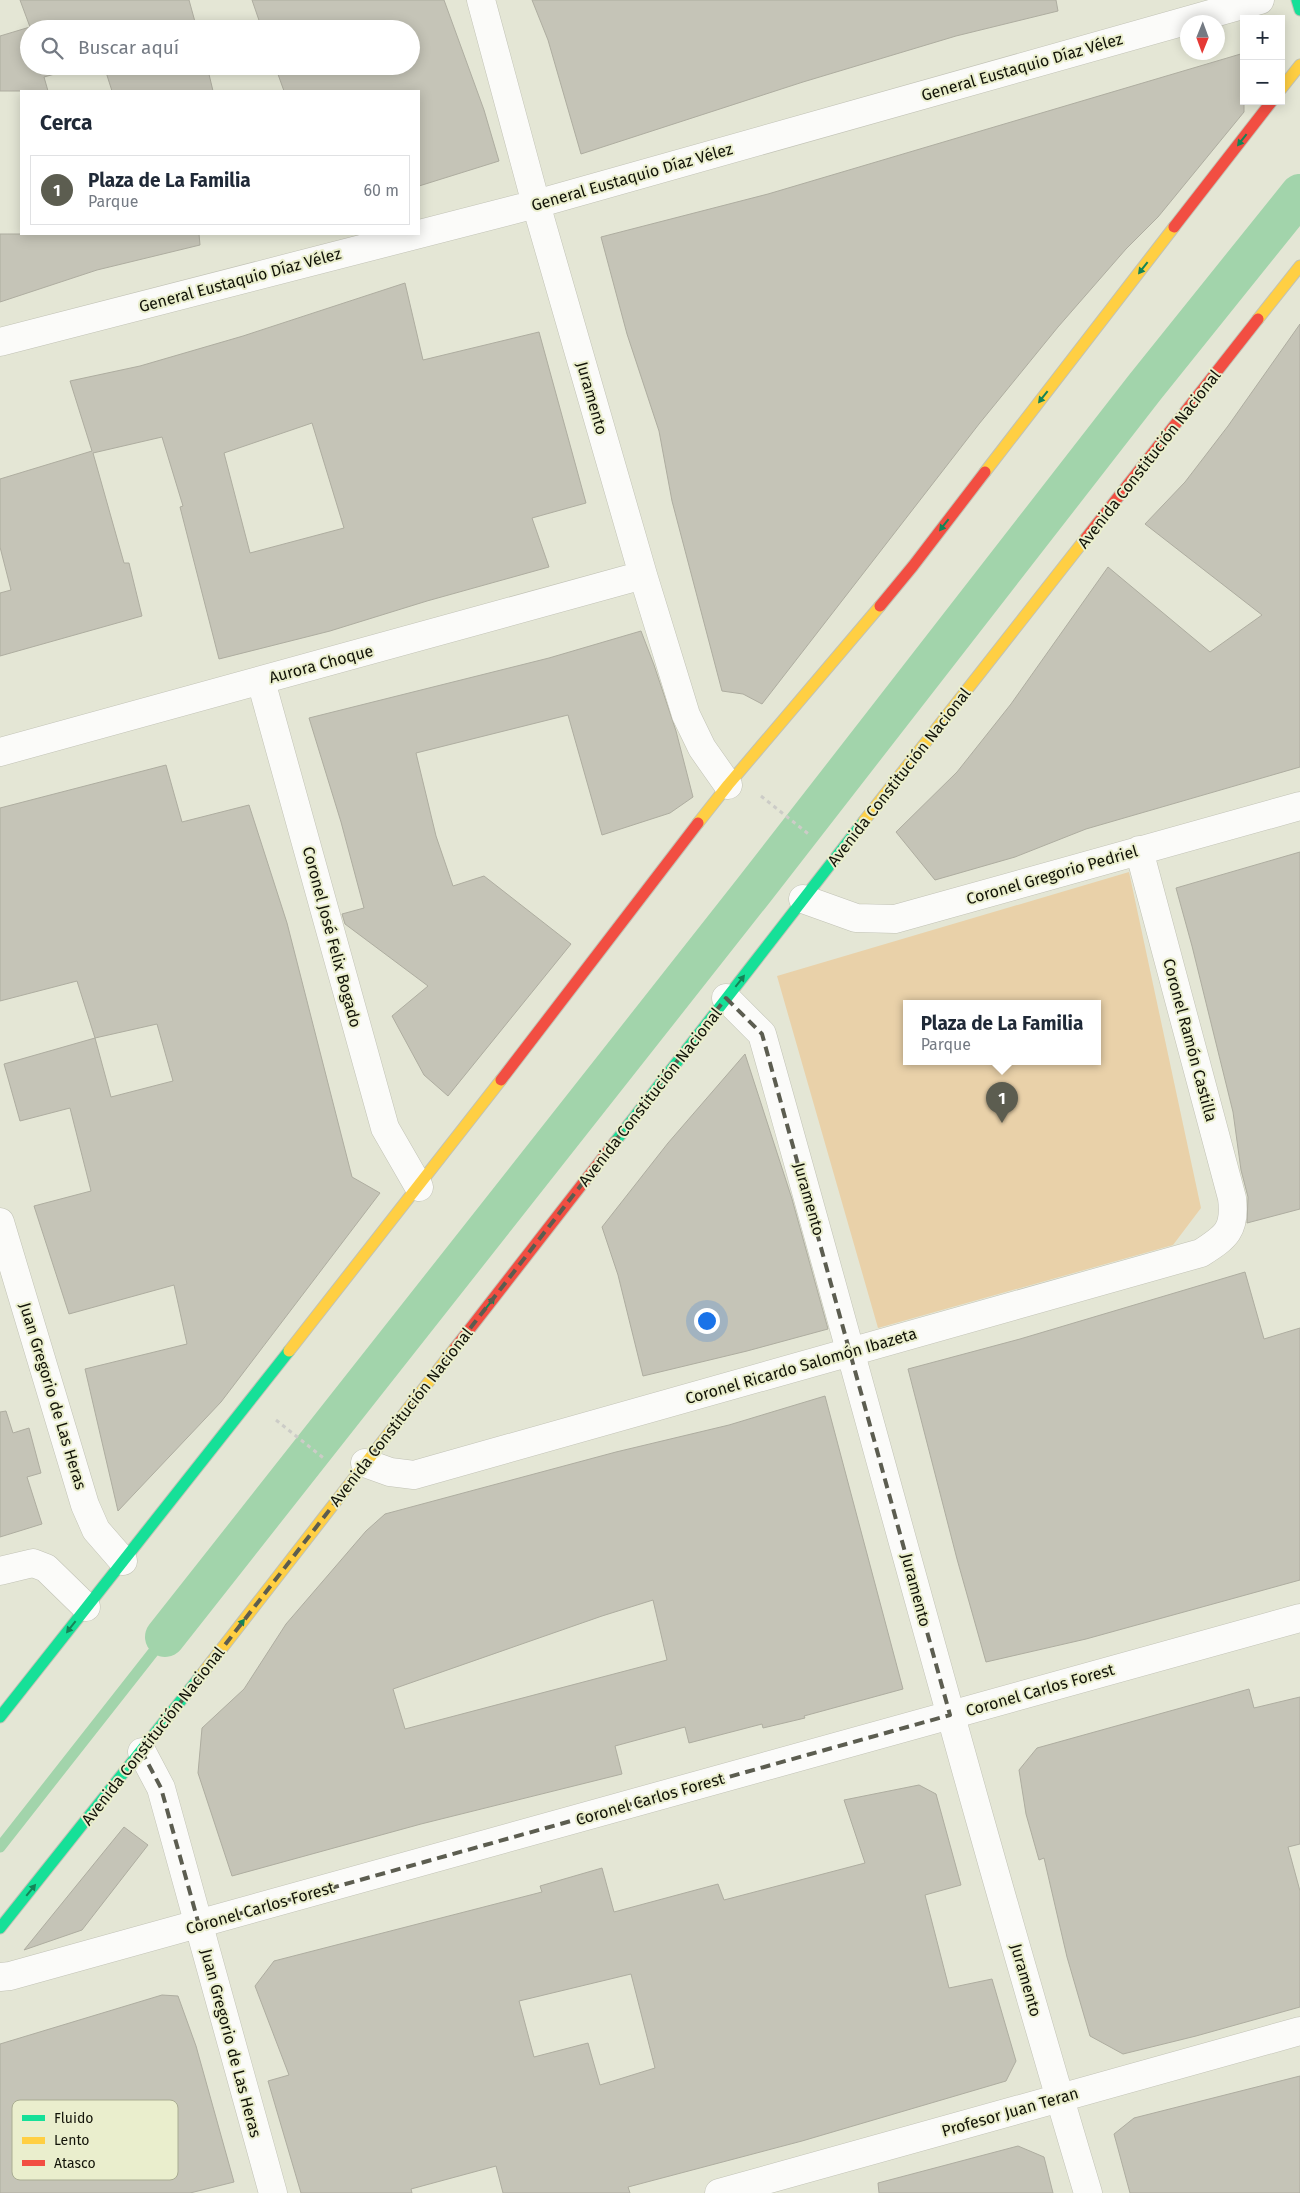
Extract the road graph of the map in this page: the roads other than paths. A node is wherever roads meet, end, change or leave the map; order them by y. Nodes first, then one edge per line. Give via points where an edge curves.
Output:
1 (481, 0) edge
2 (1260, 0) edge
3 (1297, 0) edge
4 (1300, 10) edge
5 (1300, 65) edge
6 (1285, 84) edge
7 (1269, 105) edge
8 (536, 204) junction
9 (420, 234) edge
10 (416, 235) edge
11 (1300, 266) edge
12 (0, 342) edge
13 (643, 575) junction
14 (261, 681) junction
15 (0, 752) edge
16 (732, 780) junction
17 (1300, 806) edge
18 (1140, 850) junction
19 (803, 899) junction
20 (726, 998) junction
21 (419, 1187) junction
22 (0, 1222) edge
23 (1229, 1230) joint
24 (852, 1351) junction
25 (365, 1463) junction
26 (123, 1561) junction
27 (0, 1571) edge
28 (86, 1607) junction
29 (1300, 1618) edge
30 (950, 1715) junction
31 (0, 1717) edge
32 (142, 1752) junction
33 (199, 1926) junction
34 (0, 1928) edge
35 (0, 1977) edge
36 (1300, 2031) edge
37 (1060, 2098) junction
38 (273, 2193) edge
39 (719, 2193) edge
40 (1088, 2193) edge

1 - 8 street, Juramento
2 - 8 street, General Eustaquio Díaz Vélez
3 - 4 main road
5 - 6 main road
7 -> 16 main road via 913,566
8 - 9 street, General Eustaquio Díaz Vélez
8 - 13 street, Juramento
10 - 12 street, General Eustaquio Díaz Vélez
11 - 19 main road, Avenida Constitución Nacional
13 - 14 street, Aurora Choque
13 - 16 street, Juramento via 686,715 702,748
14 - 15 street, Aurora Choque
14 - 21 street, Coronel José Felix Bogado via 385,1128
16 - 21 main road
17 - 18 street, Coronel Gregorio Pedriel
18 - 19 street, Coronel Gregorio Pedriel via 895,920 856,918
18 - 23 street, Coronel Ramón Castilla via 1232,1198 1234,1216
20 -> 19 main road, Avenida Constitución Nacional
20 - 24 street, Juramento via 762,1034
25 -> 20 main road, Avenida Constitución Nacional
21 - 26 main road
22 - 26 street, Juan Gregorio de Las Heras via 86,1505 96,1530
23 - 24 street, Coronel Ricardo Salomón Ibazeta via 1219,1242 1201,1253
24 - 25 street, Coronel Ricardo Salomón Ibazeta via 414,1475 390,1472
24 - 30 street, Juramento
32 -> 25 main road, Avenida Constitución Nacional
26 - 28 main road
27 - 28 street via 33,1563 46,1568
28 -> 31 main road
29 - 30 street, Coronel Carlos Forest
30 - 33 street, Coronel Carlos Forest
30 - 37 street, Juramento
32 - 33 street, Juan Gregorio de Las Heras via 161,1788
34 -> 32 main road, Avenida Constitución Nacional
33 - 35 street, Coronel Carlos Forest
33 - 38 street, Juan Gregorio de Las Heras
36 - 37 street, Profesor Juan Teran
37 - 39 street, Profesor Juan Teran
37 - 40 street, Juramento

